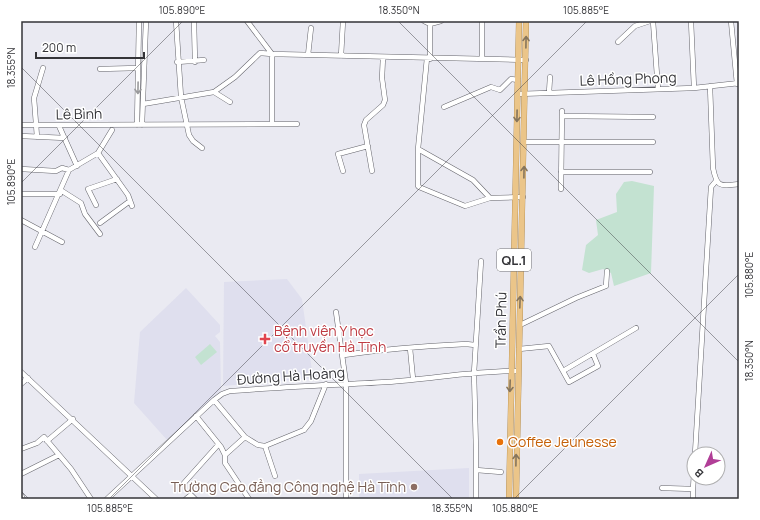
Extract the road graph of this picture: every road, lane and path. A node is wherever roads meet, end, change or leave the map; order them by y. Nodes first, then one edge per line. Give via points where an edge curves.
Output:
1 (139, 21) edge
2 (146, 21) edge
3 (176, 21) edge
4 (194, 21) edge
5 (247, 21) edge
6 (343, 21) edge
7 (424, 21) edge
8 (441, 21) edge
9 (482, 21) edge
10 (519, 21) edge
11 (526, 21) edge
12 (650, 21) edge
13 (653, 21) edge
14 (691, 21) edge
15 (731, 21) edge
16 (430, 24) junction
17 (311, 28) dead end
18 (618, 42) dead end
19 (272, 54) junction
20 (308, 55) junction
21 (341, 56) junction
22 (383, 57) junction
23 (428, 58) junction
24 (482, 59) junction
25 (518, 59) junction
26 (204, 60) dead end
27 (526, 60) junction
28 (177, 62) junction
29 (195, 62) junction
30 (43, 68) dead end
31 (100, 68) dead end
32 (138, 68) junction
33 (550, 76) dead end
34 (518, 80) junction
35 (738, 84) edge
36 (710, 86) junction
37 (694, 88) junction
38 (658, 89) junction
39 (214, 92) junction
40 (549, 93) junction
41 (518, 94) junction
42 (525, 94) junction
43 (181, 97) junction
44 (230, 102) dead end
45 (143, 104) junction
46 (444, 107) dead end
47 (653, 117) dead end
48 (142, 124) junction
49 (272, 124) junction
50 (297, 124) dead end
51 (21, 125) edge
52 (137, 125) junction
53 (187, 125) junction
54 (36, 126) junction
55 (59, 126) junction
56 (112, 130) dead end
57 (21, 136) edge
58 (37, 137) junction
59 (64, 138) junction
60 (524, 142) junction
61 (561, 142) junction
62 (653, 142) dead end
63 (368, 146) junction
64 (202, 148) dead end
65 (418, 149) junction
66 (98, 153) junction
67 (77, 166) junction
68 (21, 169) edge
69 (69, 170) junction
70 (372, 171) dead end
71 (342, 172) dead end
72 (561, 172) junction
73 (650, 172) dead end
74 (117, 179) junction
75 (716, 181) junction
76 (739, 184) edge
77 (561, 189) dead end
78 (61, 192) junction
79 (21, 194) edge
80 (516, 197) junction
81 (523, 197) junction
82 (490, 198) junction
83 (96, 205) dead end
84 (21, 220) edge
85 (100, 223) dead end
86 (42, 232) junction
87 (100, 234) dead end
88 (62, 242) dead end
89 (36, 247) dead end
90 (481, 261) dead end
91 (607, 271) dead end
92 (336, 312) dead end
93 (520, 326) junction
94 (636, 328) dead end
95 (475, 345) junction
96 (410, 348) junction
97 (519, 349) junction
98 (593, 354) junction
99 (344, 355) junction
100 (511, 371) junction
101 (518, 371) junction
102 (563, 371) junction
103 (21, 372) edge
104 (474, 373) junction
105 (28, 378) junction
106 (413, 379) junction
107 (346, 383) junction
108 (21, 384) edge
109 (326, 384) junction
110 (214, 400) junction
111 (196, 416) junction
112 (73, 419) junction
113 (245, 437) junction
114 (48, 441) junction
115 (218, 444) junction
116 (265, 446) junction
117 (695, 446) edge
118 (21, 449) edge
119 (59, 454) junction
120 (225, 455) junction
121 (476, 470) junction
122 (501, 472) dead end
123 (21, 474) edge
124 (131, 476) junction
125 (275, 476) dead end
126 (184, 483) dead end
127 (693, 486) edge
128 (662, 488) dead end
129 (693, 489) junction
130 (21, 495) edge
131 (23, 499) edge
132 (91, 499) edge
133 (107, 499) edge
134 (156, 499) edge
135 (186, 499) edge
136 (195, 499) edge
137 (249, 499) edge
138 (346, 499) edge
139 (476, 499) edge
140 (509, 499) edge
141 (516, 499) edge
142 (693, 499) edge

1 - 32 street
2 - 45 street
3 - 28 street
4 - 29 street
5 - 19 street
6 - 21 street
7 - 16 street
8 - 16 street
9 - 24 street
10 - 25 main road, Trần Phú / QL.1
27 -> 11 main road, Trần Phú / QL.1
12 - 18 street via 635,26
13 - 38 street
14 - 37 street
15 - 35 street
16 - 23 street
17 - 20 street
19 - 20 street
19 - 39 street via 260,53 236,77
19 - 49 street
20 - 21 street
21 - 22 street
22 - 23 street
22 - 63 street via 385,100 365,122
23 - 24 street
23 - 65 street
24 - 25 street
25 - 27 street
25 - 34 main road, Trần Phú / QL.1
26 - 29 street
27 - 42 main road, Trần Phú / QL.1
28 - 29 street
28 - 43 street
30 - 54 street via 34,98
31 - 32 street
32 -> 52 street
33 - 40 street
34 - 41 main road, Trần Phú / QL.1
34 - 46 street via 511,79 500,90 491,87
35 - 36 street, Lê Hồng Phong
36 - 37 street, Lê Hồng Phong
36 - 75 street via 713,168
37 - 38 street, Lê Hồng Phong
38 - 40 street, Lê Hồng Phong
39 - 43 street
39 - 44 street
40 - 42 street, Lê Hồng Phong
41 - 42 street, Lê Hồng Phong
41 -> 80 main road, Trần Phú / QL.1
42 - 60 main road, Trần Phú / QL.1
43 - 45 street
43 - 53 street
45 - 48 street
47 - 61 street via 562,114
48 - 52 street, Lê Bình
48 - 53 street, Lê Bình
49 - 50 street, Lê Bình
49 - 53 street, Lê Bình
51 - 54 street, Lê Bình
52 - 55 street, Lê Bình
53 - 64 street via 191,139
54 - 55 street, Lê Bình
54 - 58 street
55 - 59 street
56 - 66 street
57 - 58 street
58 - 59 street
59 - 67 street
60 - 61 street
81 -> 60 main road, Trần Phú / QL.1
61 - 62 street
61 - 72 street
63 - 70 street
63 - 71 street via 338,154
65 - 82 street via 472,180
65 - 82 street via 419,187 465,206
66 - 67 street
66 - 74 street
67 - 69 street
68 - 69 street
69 - 78 street
72 - 73 street
72 - 77 street
74 - 83 street via 88,188
74 - 85 street via 131,204
75 - 76 street via 724,186
75 - 117 street via 711,187
78 - 79 street
78 - 86 street
78 - 87 street via 81,203 85,214
80 - 81 street
80 - 82 street
80 - 100 main road, Trần Phú / QL.1
93 -> 81 main road, Trần Phú / QL.1
84 - 86 street
86 - 88 street
86 - 89 street
90 - 95 street
91 - 93 street via 606,286
92 - 99 street via 338,335
93 - 97 main road, Trần Phú / QL.1
94 - 98 street
95 - 96 street
95 - 104 street
96 - 99 street
96 - 106 street
97 - 101 main road, Trần Phú / QL.1
97 - 102 street via 549,346
98 - 102 street
98 - 102 street via 598,365 596,368 569,382
99 - 107 street
100 - 101 street, Đường Hà Hoàng
100 - 104 street, Đường Hà Hoàng
100 -> 140 main road, Trần Phú / QL.1
141 -> 101 main road, Trần Phú / QL.1
103 - 105 street
104 - 106 street, Đường Hà Hoàng
104 - 121 street
105 - 108 street
105 - 112 street
106 - 107 street, Đường Hà Hoàng
107 - 109 street, Đường Hà Hoàng
107 - 138 street
109 - 110 street, Đường Hà Hoàng via 230,391
109 - 116 street via 311,421 304,430
110 - 111 street, Đường Hà Hoàng
110 - 113 street
111 - 115 street
111 - 124 street, Đường Hà Hoàng
112 - 114 street
112 - 124 street
113 - 116 street
113 - 120 street
114 - 118 street via 44,437 37,443
114 - 119 street
115 - 120 street
115 - 126 street
116 - 125 street
119 - 123 street
119 - 132 street
120 - 137 street via 225,463
121 - 122 street
121 - 139 street
124 - 133 street, Đường Hà Hoàng
124 - 134 street
127 - 129 street
128 - 129 street
129 - 142 street
130 - 131 street
135 - 136 street via 191,495

